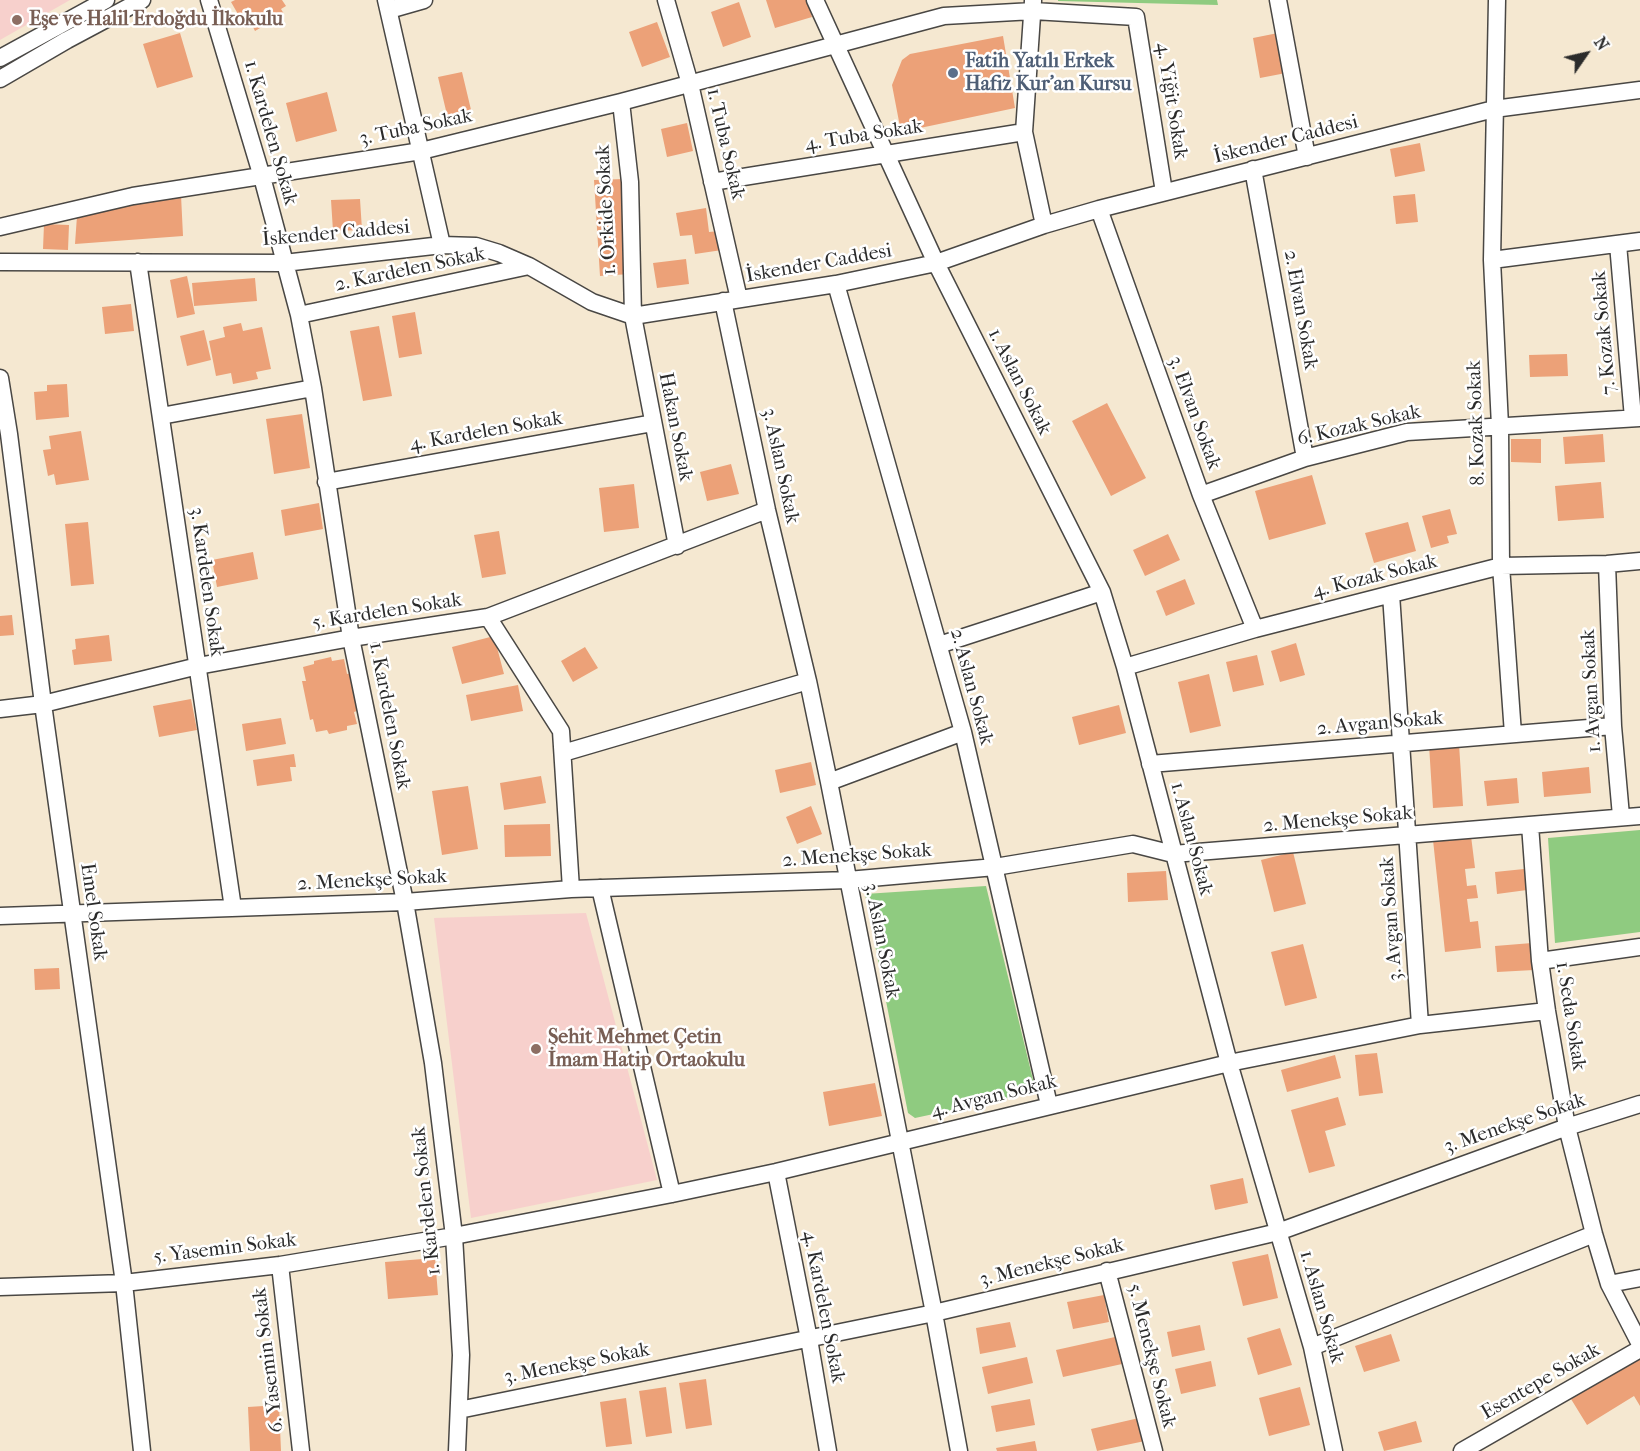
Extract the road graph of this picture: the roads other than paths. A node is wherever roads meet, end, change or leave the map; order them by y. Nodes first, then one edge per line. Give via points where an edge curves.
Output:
1 (106, 0) edge
2 (142, 0) edge
3 (209, 0) edge
4 (424, 0) edge
5 (666, 0) edge
6 (815, 0) edge
7 (1278, 0) edge
8 (1497, 0) edge
9 (388, 5) edge
10 (1033, 6) edge
11 (1136, 17) joint
12 (836, 46) junction
13 (0, 58) edge
14 (0, 79) edge
15 (690, 84) junction
16 (1640, 90) edge
17 (621, 102) junction
18 (1494, 110) junction
19 (1024, 132) junction
20 (420, 151) junction
21 (886, 154) junction
22 (1307, 156) junction
23 (1253, 170) junction
24 (262, 177) junction
25 (712, 182) junction
26 (1164, 192) junction
27 (1099, 209) junction
28 (1044, 225) junction
29 (0, 227) edge
30 (1640, 242) edge
31 (1618, 244) junction
32 (442, 245) junction
33 (1492, 260) junction
34 (0, 262) edge
35 (138, 262) junction
36 (284, 263) junction
37 (936, 263) junction
38 (529, 266) junction
39 (836, 284) junction
40 (731, 300) junction
41 (299, 315) junction
42 (633, 316) junction
43 (0, 378) edge
44 (313, 388) junction
45 (161, 416) junction
46 (1636, 418) edge
47 (653, 423) junction
48 (1500, 426) junction
49 (4, 435) edge
50 (1305, 458) junction
51 (326, 482) junction
52 (1201, 495) junction
53 (767, 510) junction
54 (677, 546) junction
55 (1640, 561) edge
56 (1607, 564) junction
57 (1501, 566) junction
58 (1102, 592) junction
59 (1391, 594) junction
60 (488, 617) junction
61 (1255, 629) junction
62 (351, 638) junction
63 (939, 645) junction
64 (198, 666) junction
65 (1125, 667) junction
66 (808, 681) junction
67 (43, 705) junction
68 (0, 709) edge
69 (1613, 726) junction
70 (963, 732) junction
71 (1513, 734) junction
72 (1401, 743) junction
73 (563, 753) junction
74 (1150, 764) junction
75 (829, 782) junction
76 (1621, 816) junction
77 (1640, 816) edge
78 (1530, 825) junction
79 (1407, 836) junction
80 (1173, 854) junction
81 (995, 867) junction
82 (848, 880) junction
83 (600, 888) junction
84 (571, 889) junction
85 (405, 902) junction
86 (233, 908) junction
87 (72, 912) junction
88 (0, 916) edge
89 (1640, 947) edge
90 (1540, 961) junction
91 (1547, 1011) junction
92 (1420, 1025) junction
93 (1229, 1063) junction
94 (1640, 1104) edge
95 (1049, 1105) junction
96 (1567, 1127) junction
97 (900, 1142) junction
98 (776, 1172) junction
99 (672, 1194) junction
100 (1278, 1232) junction
101 (1594, 1234) junction
102 (453, 1236) junction
103 (280, 1265) junction
104 (1107, 1271) junction
105 (1640, 1278) edge
106 (124, 1283) junction
107 (1609, 1284) junction
108 (0, 1287) edge
109 (934, 1313) junction
110 (809, 1339) junction
111 (1640, 1344) edge
112 (1312, 1347) junction
113 (1640, 1349) edge
114 (459, 1410) junction
115 (1467, 1450) edge
116 (142, 1451) edge
117 (301, 1451) edge
118 (458, 1451) edge
119 (828, 1451) edge
120 (958, 1451) edge
121 (1154, 1451) edge
122 (1334, 1451) edge

1 - 13 street
2 - 14 street
3 - 24 street, 1. Kardelen Sokak
4 - 9 street
5 - 15 street, 1. Tuba Sokak
6 - 12 street, 1. Aslan Sokak
7 - 22 street
8 - 18 street, 8. Kozak Sokak
9 - 20 street
10 - 11 street, 3. Tuba Sokak
10 - 12 street, 3. Tuba Sokak via 944,16
10 - 19 street
11 - 26 street, 4. Yiğit Sokak
12 - 15 street, 3. Tuba Sokak
12 - 21 street, 1. Aslan Sokak
15 - 17 street, 3. Tuba Sokak
15 - 25 street, 1. Tuba Sokak
16 - 18 street, İskender Caddesi
17 - 20 street, 3. Tuba Sokak
17 - 42 street, 1. Orkide Sokak via 630,182
18 - 22 street, İskender Caddesi
18 - 33 street, 8. Kozak Sokak
19 - 21 street, 4. Tuba Sokak
19 - 28 street
20 - 24 street, 3. Tuba Sokak
20 - 32 street
21 - 25 street, 4. Tuba Sokak
21 - 37 street, 1. Aslan Sokak
22 - 23 street, İskender Caddesi
23 - 26 street, İskender Caddesi
23 - 50 street, 2. Elvan Sokak
24 - 29 street, 3. Tuba Sokak via 133,196
24 - 36 street, 1. Kardelen Sokak
25 - 40 street, 1. Tuba Sokak
26 - 27 street, İskender Caddesi
27 - 28 street, İskender Caddesi
27 - 52 street, 3. Elvan Sokak
28 - 37 street, İskender Caddesi
30 - 31 street
31 - 33 street
31 - 46 street, 7. Kozak Sokak
32 - 36 street, İskender Caddesi
32 - 38 street, İskender Caddesi via 476,246
33 - 48 street, 8. Kozak Sokak
34 - 35 street, İskender Caddesi
35 - 36 street, İskender Caddesi
35 - 45 street, 3. Kardelen Sokak
36 - 41 street, 1. Kardelen Sokak
37 - 39 street, İskender Caddesi
37 - 58 street, 1. Aslan Sokak
38 - 41 street, 2. Kardelen Sokak
38 - 42 street, İskender Caddesi via 592,302
39 - 40 street, İskender Caddesi
39 - 63 street, 2. Aslan Sokak
40 - 42 street, İskender Caddesi
40 - 53 street, 3. Aslan Sokak
41 - 44 street, 1. Kardelen Sokak
42 - 47 street, Hakan Sokak
43 - 49 street, Emel Sokak
44 - 45 street
44 - 51 street, 1. Kardelen Sokak
45 - 64 street, 3. Kardelen Sokak
46 - 48 street, 6. Kozak Sokak
47 - 51 street, 4. Kardelen Sokak
47 - 54 street, Hakan Sokak
48 - 50 street, 6. Kozak Sokak via 1407,432
48 - 57 street, 8. Kozak Sokak
49 - 67 street, Emel Sokak
50 - 52 street, 6. Kozak Sokak
51 - 62 street, 1. Kardelen Sokak
52 - 61 street, 3. Elvan Sokak
53 - 54 street, 5. Kardelen Sokak
53 - 66 street, 3. Aslan Sokak
54 - 60 street, 5. Kardelen Sokak
55 - 56 street, 4. Kozak Sokak
56 - 57 street, 4. Kozak Sokak
56 - 69 street, 1. Avgan Sokak
57 - 59 street, 4. Kozak Sokak
57 - 71 street, 8. Kozak Sokak
58 - 63 street
58 - 65 street, 1. Aslan Sokak
59 - 61 street, 4. Kozak Sokak
59 - 72 street, 3. Avgan Sokak
60 - 62 street, 5. Kardelen Sokak
60 - 73 street via 561,731
61 - 65 street, 4. Kozak Sokak
62 - 64 street, 5. Kardelen Sokak
62 - 85 street, 1. Kardelen Sokak
63 - 70 street, 2. Aslan Sokak
64 - 67 street, 5. Kardelen Sokak
64 - 86 street, 3. Kardelen Sokak
65 - 74 street, 1. Aslan Sokak
66 - 73 street
66 - 75 street, 3. Aslan Sokak
67 - 68 street, 5. Kardelen Sokak
67 - 87 street, Emel Sokak
69 - 71 street, 2. Avgan Sokak
69 - 76 street, 1. Avgan Sokak
70 - 75 street
70 - 81 street, 2. Aslan Sokak
71 - 72 street, 2. Avgan Sokak
72 - 74 street, 2. Avgan Sokak
72 - 79 street, 3. Avgan Sokak
73 - 84 street
74 - 80 street, 1. Aslan Sokak
75 - 82 street, 3. Aslan Sokak
76 - 77 street, 2. Menekşe Sokak
76 - 78 street, 2. Menekşe Sokak
78 - 79 street, 2. Menekşe Sokak
78 - 90 street, 1. Seda Sokak
79 - 80 street, 2. Menekşe Sokak
79 - 92 street, 3. Avgan Sokak
80 - 81 street, 2. Menekşe Sokak via 1133,844
80 - 93 street, 1. Aslan Sokak
81 - 82 street, 2. Menekşe Sokak
81 - 95 street, 2. Aslan Sokak
82 - 83 street, 2. Menekşe Sokak
82 - 97 street, 3. Aslan Sokak
83 - 84 street, 2. Menekşe Sokak
83 - 99 street
84 - 85 street, 2. Menekşe Sokak
85 - 86 street, 2. Menekşe Sokak
85 - 102 street, 1. Kardelen Sokak via 433,1063
86 - 87 street, 2. Menekşe Sokak
87 - 88 street, 2. Menekşe Sokak
87 - 106 street, Emel Sokak
89 - 90 street
90 - 91 street, 1. Seda Sokak
91 - 92 street, 4. Avgan Sokak
91 - 96 street, 1. Seda Sokak
92 - 93 street, 4. Avgan Sokak
93 - 95 street, 4. Avgan Sokak
93 - 100 street, 1. Aslan Sokak
94 - 96 street, 3. Menekşe Sokak
95 - 97 street, 4. Avgan Sokak
96 - 100 street, 3. Menekşe Sokak
96 - 101 street, 1. Seda Sokak
97 - 98 street, 4. Avgan Sokak
97 - 109 street, 3. Aslan Sokak
98 - 99 street, 4. Avgan Sokak
98 - 110 street, 4. Kardelen Sokak
99 - 102 street, 4. Avgan Sokak
100 - 104 street, 3. Menekşe Sokak
100 - 112 street, 1. Aslan Sokak
101 - 107 street, 1. Seda Sokak
101 - 112 street
102 - 103 street, 5. Yasemin Sokak
102 - 114 street, 1. Kardelen Sokak via 461,1355
103 - 106 street, 5. Yasemin Sokak
103 - 117 street, 6. Yasemin Sokak
104 - 109 street, 3. Menekşe Sokak
104 - 121 street, 5. Menekşe Sokak
105 - 107 street
106 - 108 street, 5. Yasemin Sokak
106 - 116 street, Emel Sokak
107 - 111 street, 1. Seda Sokak
109 - 110 street, 3. Menekşe Sokak
109 - 120 street, 3. Aslan Sokak
110 - 114 street, 3. Menekşe Sokak
110 - 119 street, 4. Kardelen Sokak
112 - 122 street, 1. Aslan Sokak
113 - 115 street, Esentepe Sokak
114 - 118 street, 1. Kardelen Sokak

